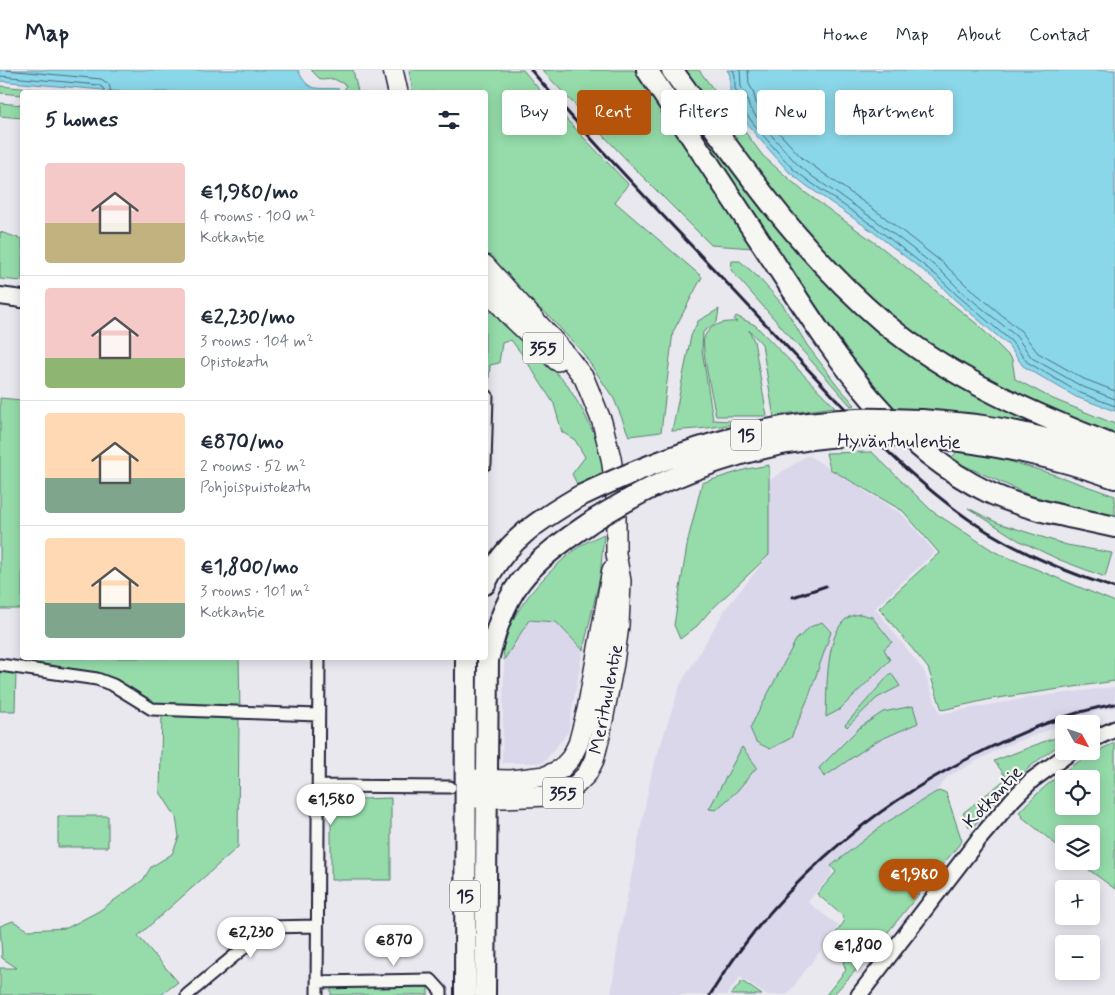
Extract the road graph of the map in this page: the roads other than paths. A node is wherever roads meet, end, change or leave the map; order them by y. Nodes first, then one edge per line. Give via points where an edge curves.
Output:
1 (393, 70) edge
2 (647, 70) edge
3 (672, 70) edge
4 (398, 90) edge
5 (488, 283) edge
6 (0, 296) edge
7 (20, 299) edge
8 (922, 428) junction
9 (1115, 446) edge
10 (1115, 460) edge
11 (1115, 478) edge
12 (1115, 527) edge
13 (488, 579) edge
14 (319, 660) edge
15 (466, 660) edge
16 (0, 665) edge
17 (318, 715) junction
18 (1115, 729) edge
19 (1100, 736) edge
20 (1060, 760) edge
21 (318, 786) junction
22 (460, 788) junction
23 (486, 788) junction
24 (317, 926) junction
25 (317, 982) junction
26 (187, 995) edge
27 (317, 995) edge
28 (441, 995) edge
29 (465, 995) edge
30 (485, 995) edge
31 (859, 995) edge

1 - 4 main road
2 - 12 highway via 812,319 870,400 932,458 988,492 1028,507
3 - 9 highway via 785,223 814,256 883,322 985,389
5 - 23 main road, Merituulentie / 355 via 584,378 608,442 616,492 616,554 621,581 619,625 600,736 587,774 574,787 548,796
6 - 7 main road
8 - 10 highway, Hyväntuulentie / 15 via 984,426 1080,448
8 - 11 highway, Hyväntuulentie / 15 via 1033,453
8 - 13 highway, Hyväntuulentie / 15, bridge via 856,419 782,427 695,449 624,475 539,520 499,559
8 - 23 highway, Hyväntuulentie / 15, bridge via 787,443 702,467 631,498 558,545 520,582 496,629 488,660
14 - 17 street
15 - 22 highway, 15
16 - 17 street via 97,679 152,708
17 - 21 street
18 - 19 street
20 - 31 street, Kotkantie via 1013,799
21 - 22 street
21 - 24 street
22 - 23 main road, Merituulentie / 355
22 - 29 highway, 15
23 - 30 highway, 15
24 - 25 street
24 - 26 street via 269,927
25 - 27 street
25 - 28 street via 431,980

